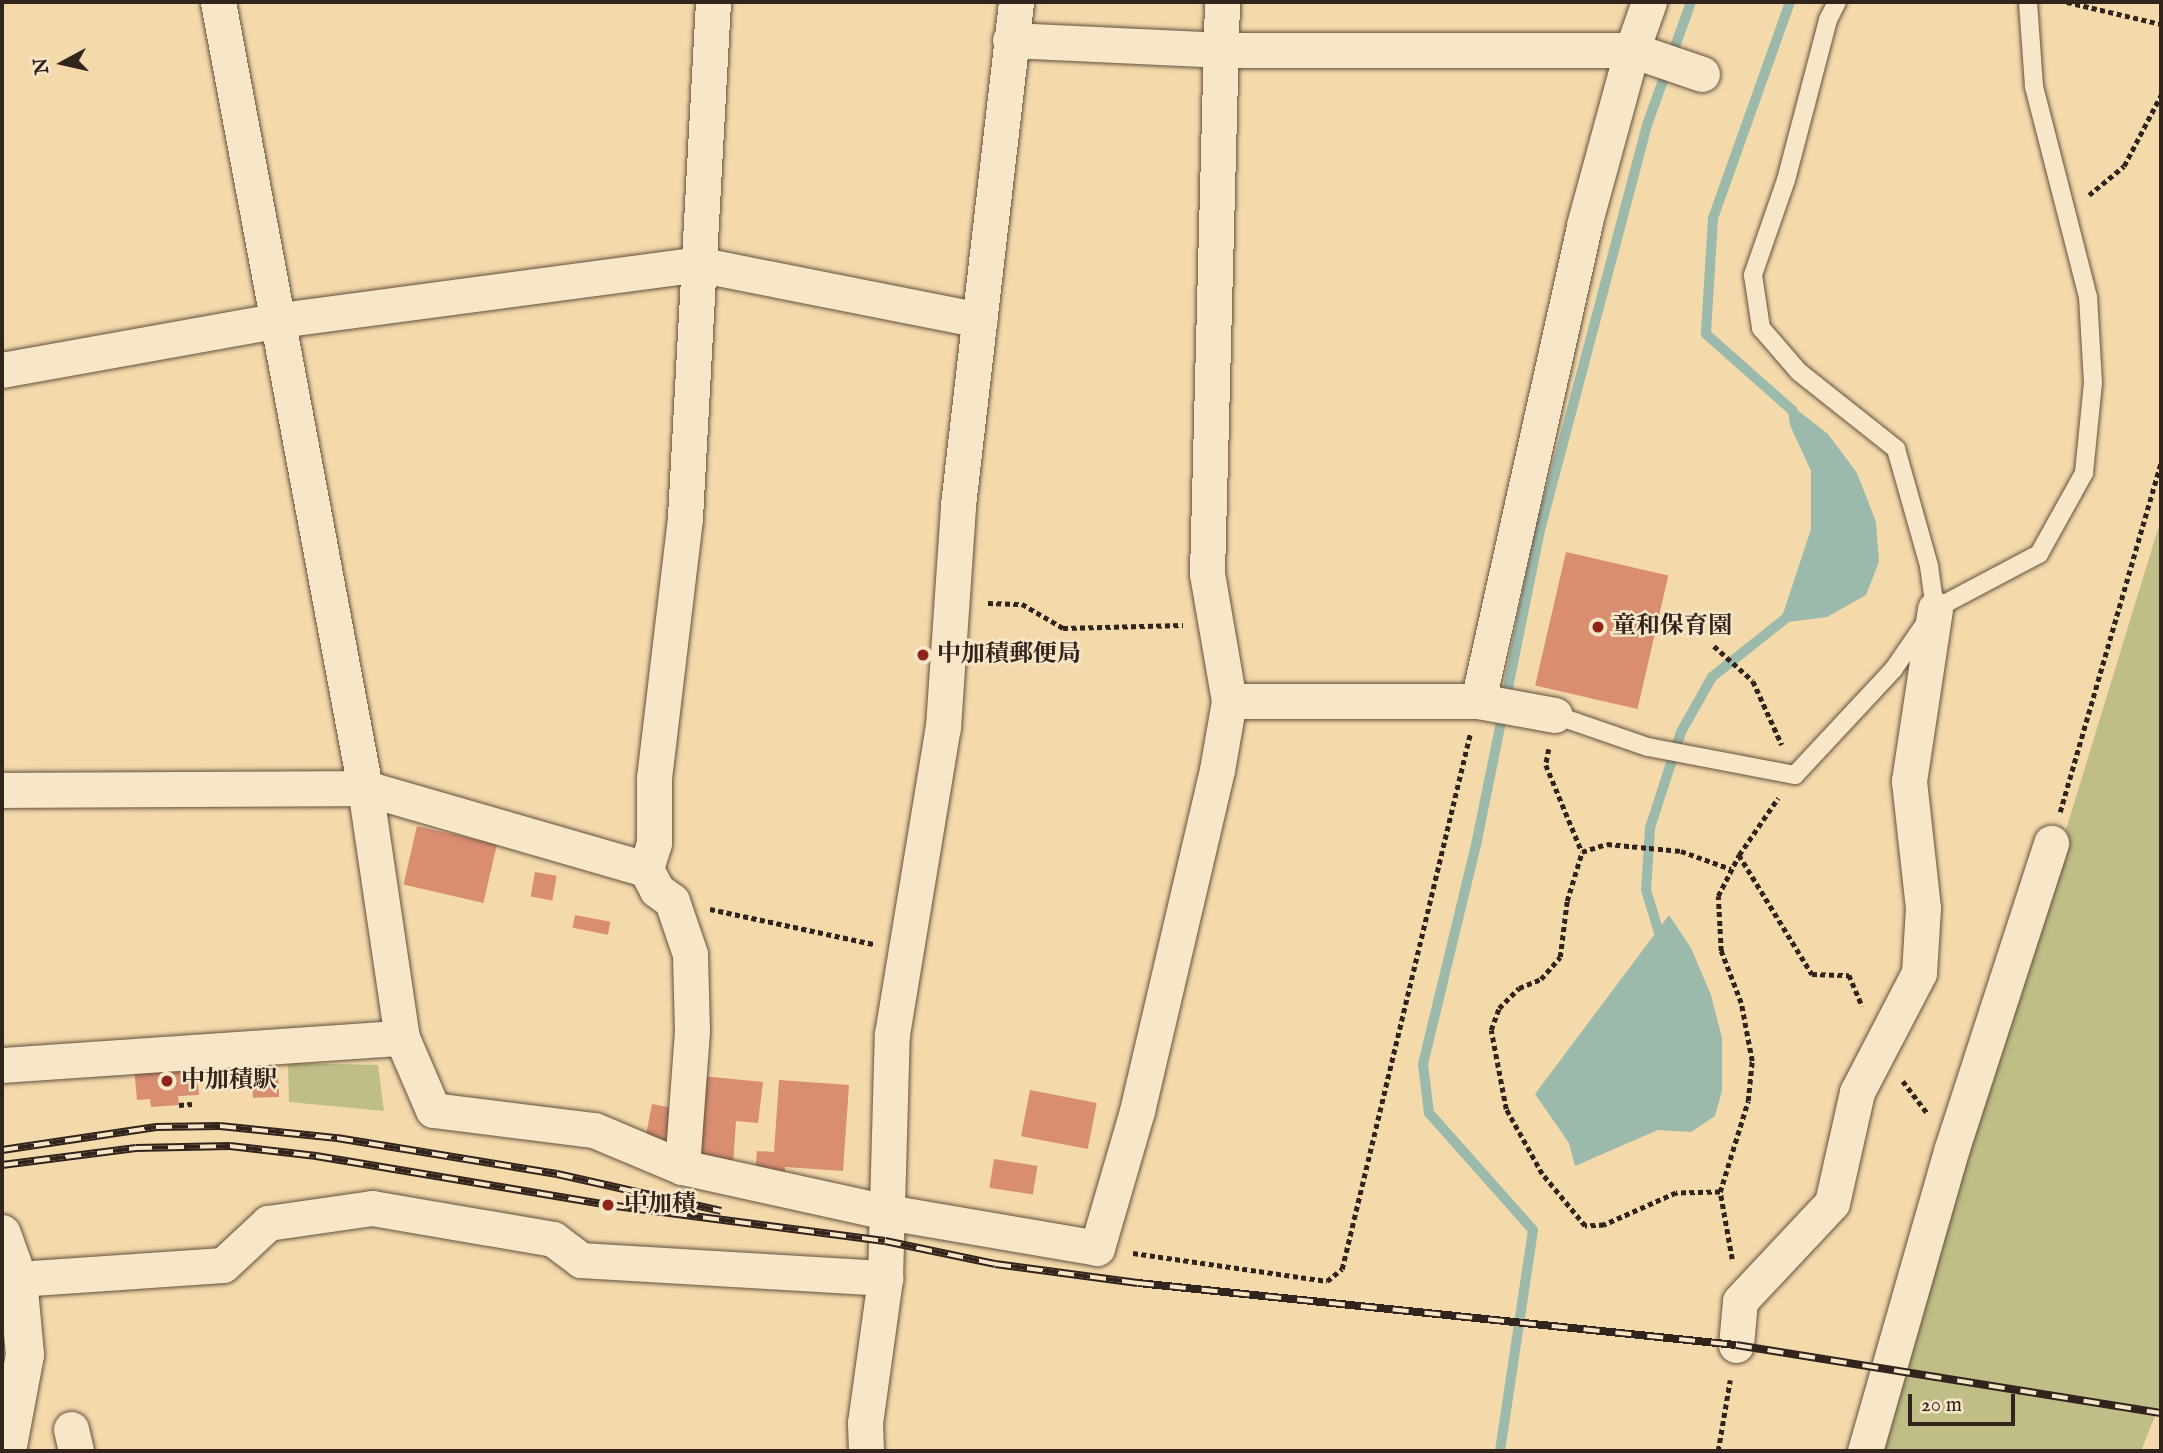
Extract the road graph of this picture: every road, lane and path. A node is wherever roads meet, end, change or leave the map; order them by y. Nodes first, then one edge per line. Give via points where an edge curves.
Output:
1 (218, 2) edge
2 (713, 2) edge
3 (1016, 2) edge
4 (1222, 2) edge
5 (1649, 2) edge
6 (1837, 2) edge
7 (2028, 2) edge
8 (2067, 2) edge
9 (2161, 24) edge
10 (1010, 40) junction
11 (1219, 50) junction
12 (1632, 50) junction
13 (1702, 74) dead end
14 (2161, 95) edge
15 (2064, 216) junction
16 (697, 264) junction
17 (280, 320) junction
18 (980, 320) junction
19 (2, 370) edge
20 (2161, 462) edge
21 (952, 601) junction
22 (1935, 608) junction
23 (1216, 624) junction
24 (1714, 646) dead end
25 (1228, 701) junction
26 (1478, 701) junction
27 (1555, 715) junction
28 (1795, 775) junction
29 (365, 788) junction
30 (2, 790) edge
31 (2050, 843) joint
32 (1582, 852) junction
33 (1739, 855) junction
34 (646, 869) junction
35 (1731, 869) junction
36 (672, 901) junction
37 (905, 951) junction
38 (402, 1038) junction
39 (1879, 1049) junction
40 (2, 1065) edge
41 (192, 1104) dead end
42 (179, 1105) dead end
43 (1952, 1148) junction
44 (682, 1167) junction
45 (1720, 1192) junction
46 (887, 1212) junction
47 (2, 1234) edge
48 (1097, 1248) junction
49 (885, 1278) junction
50 (18, 1279) junction
51 (1740, 1301) junction
52 (1735, 1345) joint
53 (8, 1451) edge
54 (866, 1451) edge
55 (1718, 1451) edge
56 (1865, 1451) edge

1 - 17 street
2 - 16 street
3 - 10 street
4 - 11 street
5 - 12 street
6 - 22 lane via 1828,20 1786,180 1753,275 1761,328 1799,372 1896,449 1929,566
7 - 15 lane via 2034,86
8 - 9 path
10 - 11 street
10 - 18 street
11 - 12 street
11 - 23 street via 1207,573
12 - 13 street
12 - 26 street via 1584,225
14 - 15 path via 2124,166
15 - 22 lane via 2088,297 2092,383 2084,474 2039,554
16 - 17 street
16 - 18 street
16 - 34 street via 685,517 654,778 654,843
17 - 19 street
17 - 29 street
18 - 21 street
20 - 31 path
21 - 23 path via 1023,604 1063,628
21 - 37 street via 943,727
22 - 28 lane via 1893,670
22 - 39 street via 1909,781 1923,908 1919,973
23 - 25 street
24 - 28 path via 1753,681
25 - 26 street
25 - 48 street via 1217,770 1137,1111
26 - 27 street
26 - 48 path via 1342,1269 1327,1281
27 - 28 lane via 1648,747
27 - 32 path via 1546,765
28 - 33 path
29 - 30 street
29 - 34 street
29 - 38 street
31 - 43 street
32 - 35 path via 1607,844 1681,851
32 - 45 path via 1567,901 1560,957 1541,979 1518,988 1499,1008 1491,1030 1506,1109 1542,1174 1585,1226 1615,1222 1676,1193
33 - 35 path
33 - 39 path via 1812,974 1849,975
34 - 36 street via 657,890
35 - 45 path via 1718,896 1721,951 1741,1003 1752,1061 1748,1101
36 - 37 path
36 - 44 street via 690,967 692,1031
37 - 46 street via 892,1034
38 - 40 street
38 - 44 street via 433,1110 594,1130
39 - 43 path
39 - 51 street via 1857,1092 1832,1203
41 - 42 path
43 - 56 street
44 - 46 street
45 - 51 path
46 - 48 street
46 - 49 street
47 - 50 main road
49 - 50 street via 581,1260 553,1239 372,1208 268,1223 223,1265
49 - 54 street via 865,1423
50 - 53 main road via 25,1355
51 - 52 street
52 - 55 path

